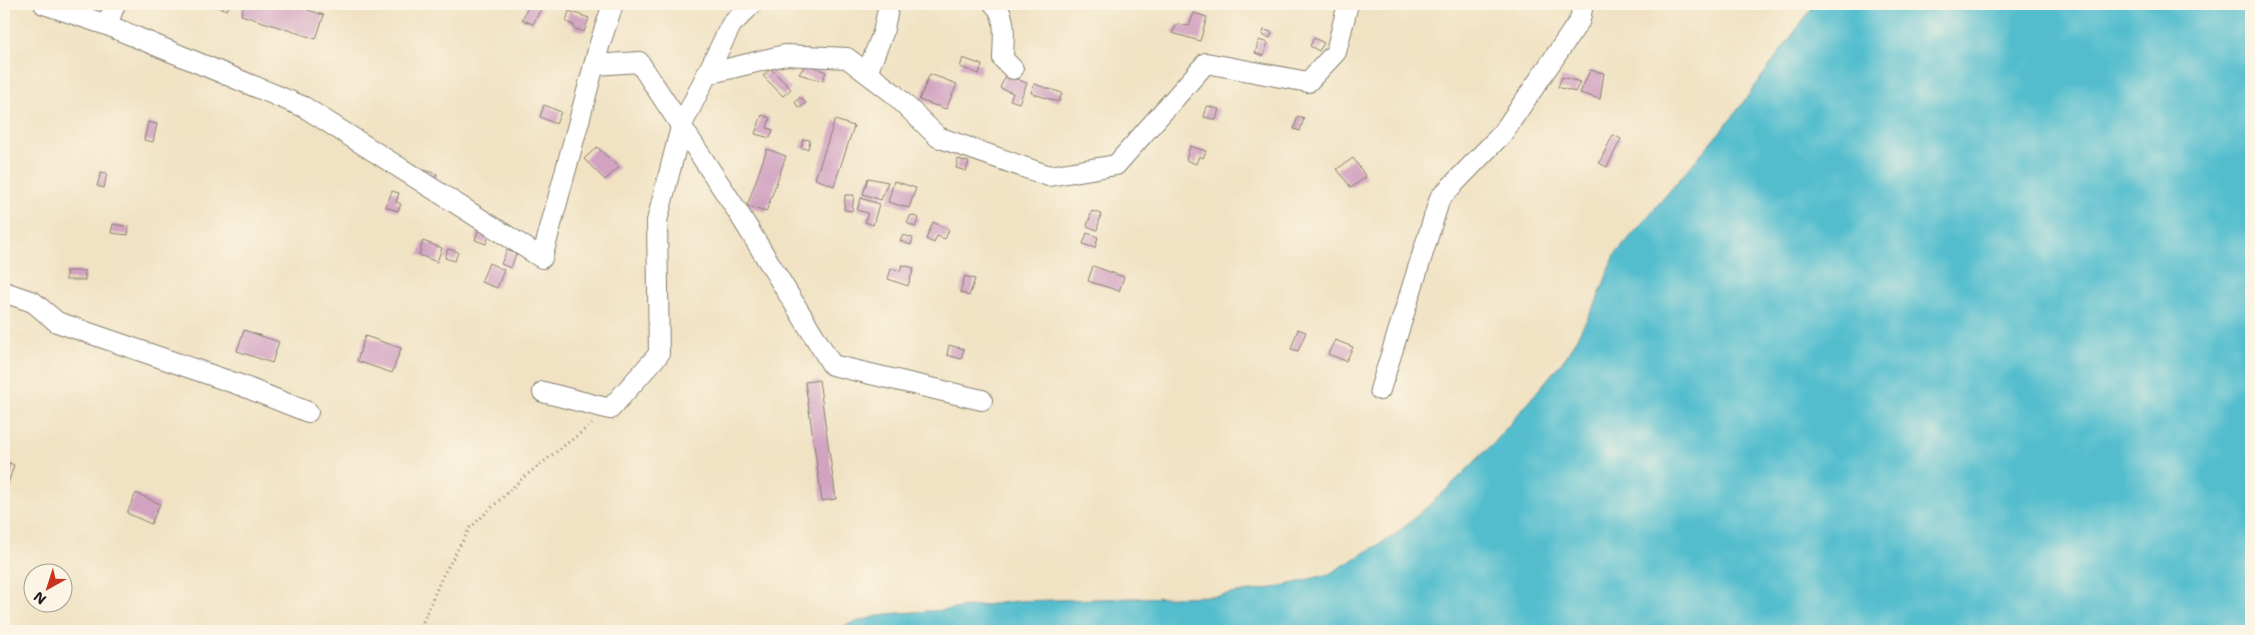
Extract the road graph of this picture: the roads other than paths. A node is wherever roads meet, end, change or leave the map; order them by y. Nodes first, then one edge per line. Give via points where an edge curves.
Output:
1 (44, 4) edge
2 (114, 4) edge
3 (613, 4) edge
4 (752, 4) edge
5 (889, 4) edge
6 (994, 4) edge
7 (1348, 4) edge
8 (1583, 4) edge
9 (107, 25) junction
10 (595, 65) junction
11 (1013, 69) dead end
12 (867, 73) junction
13 (707, 74) junction
14 (681, 126) junction
15 (4, 292) edge
16 (1380, 390) dead end
17 (542, 392) dead end
18 (982, 400) dead end
19 (308, 412) dead end

1 - 9 street
2 - 9 street
3 - 10 street
4 - 13 street via 731,25
5 - 12 street via 883,33
6 - 11 street via 1004,27 1003,59
7 - 12 street via 1336,52 1308,82 1206,63 1116,165 1049,176 938,137 892,92
8 - 16 street via 1580,20 1502,134 1440,198
9 - 10 street via 304,107 542,258
10 - 14 street via 639,62
12 - 13 street via 847,58 785,55
13 - 14 street
14 - 17 street via 657,221 659,354 610,409
14 - 18 street via 832,365
15 - 19 street via 33,302 57,322

